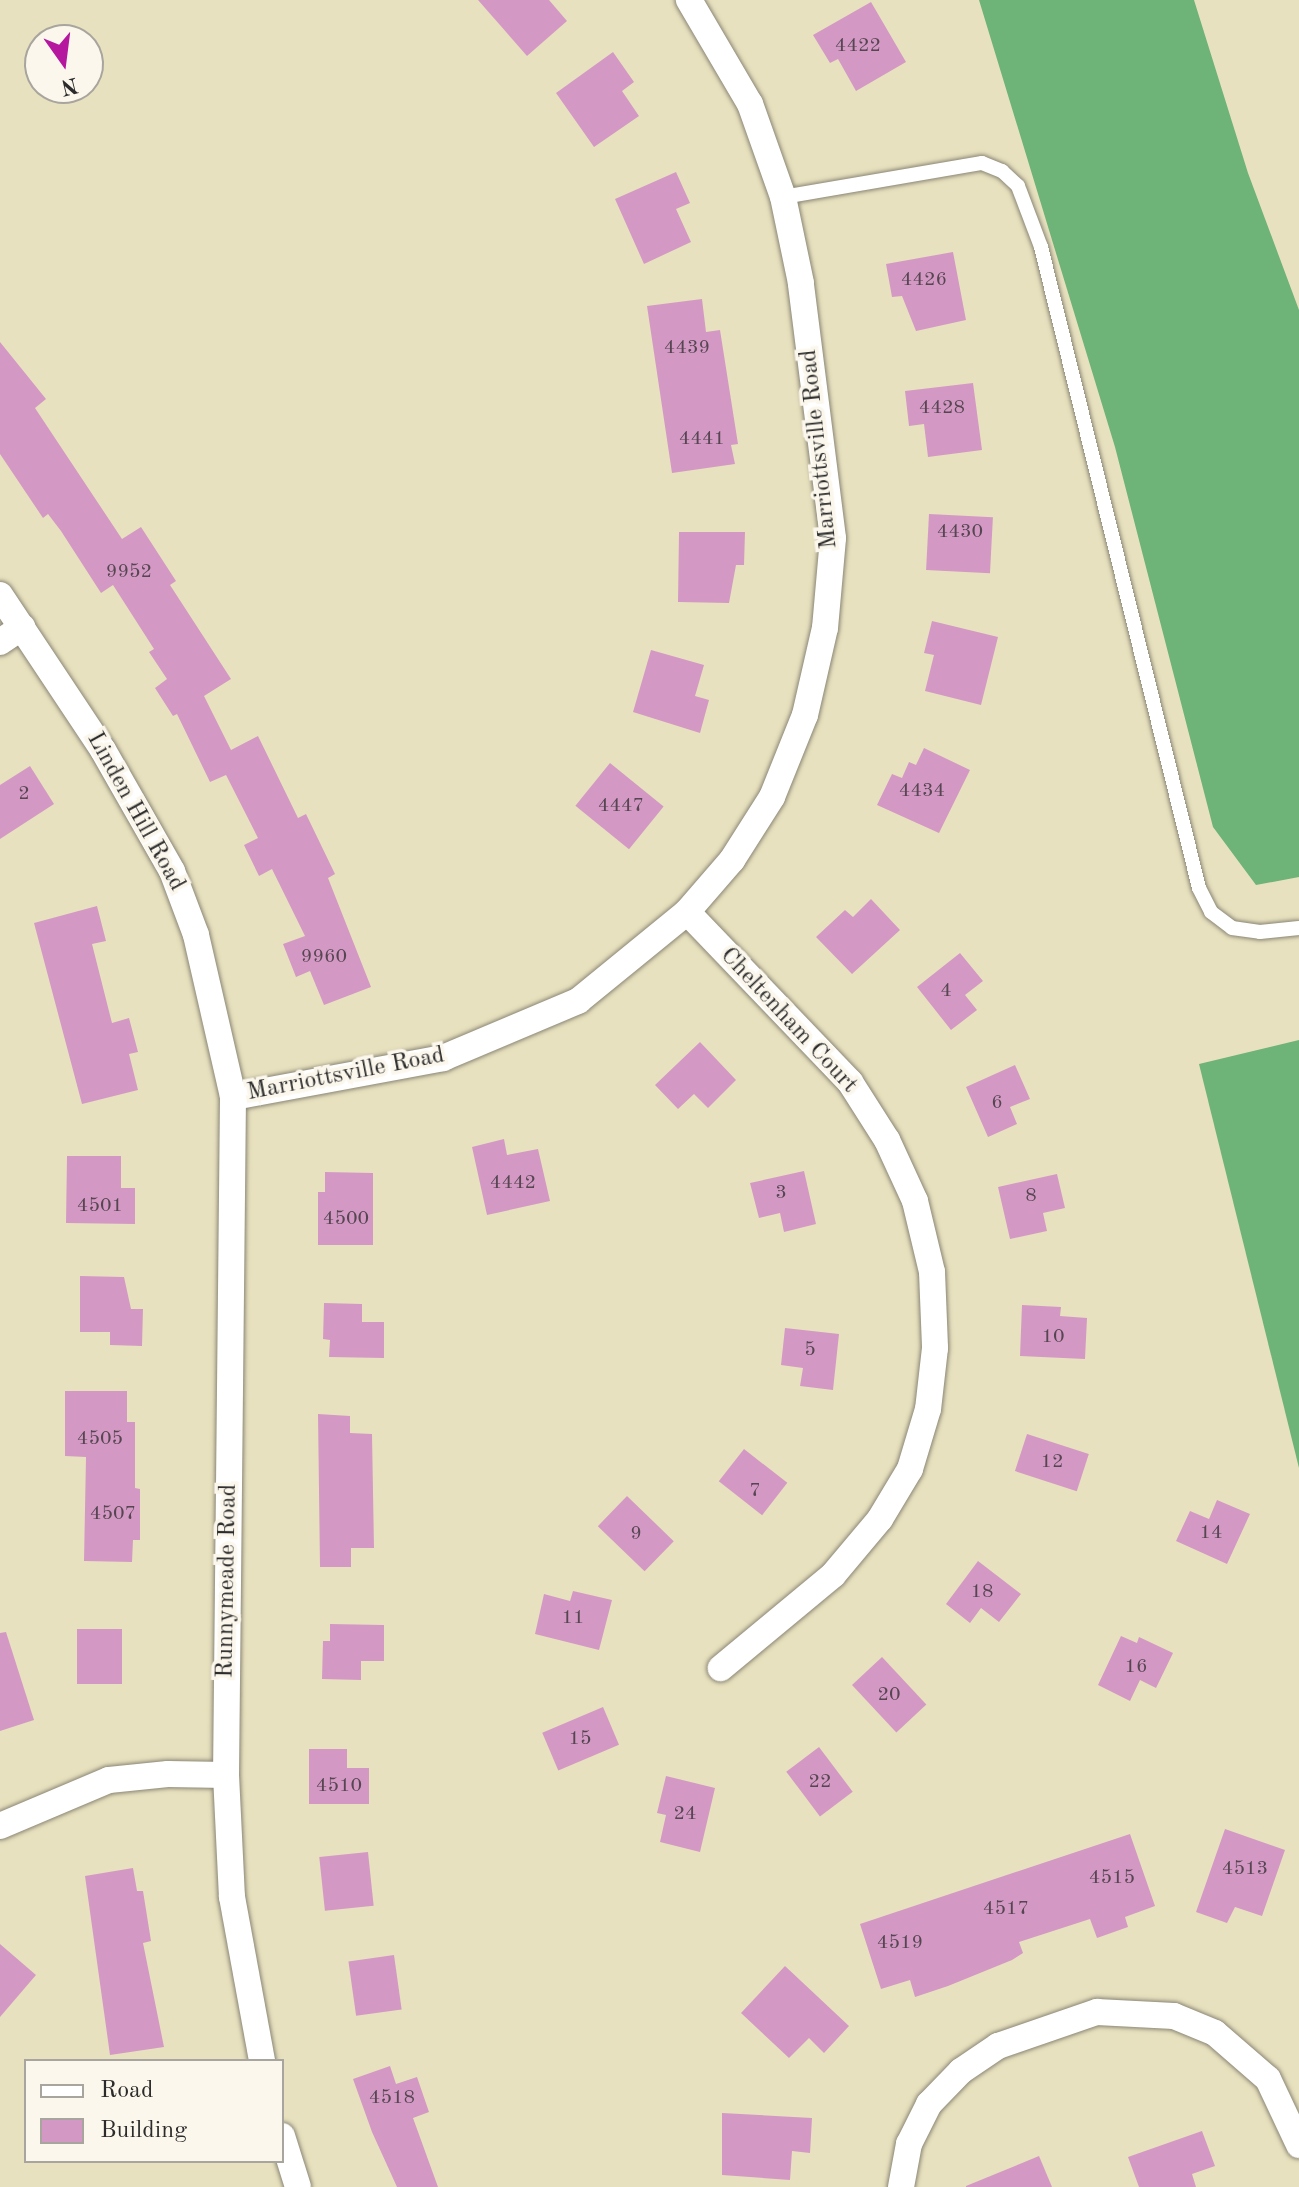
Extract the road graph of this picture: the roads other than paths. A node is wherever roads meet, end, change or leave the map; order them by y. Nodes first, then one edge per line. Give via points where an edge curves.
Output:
1 (689, 0) edge
2 (783, 197) junction
3 (0, 595) edge
4 (22, 627) junction
5 (0, 642) edge
6 (687, 912) junction
7 (1299, 928) edge
8 (233, 1097) junction
9 (721, 1668) dead end
10 (226, 1775) junction
11 (0, 1826) edge
12 (262, 2059) edge
13 (284, 2142) edge
14 (1299, 2145) edge
15 (298, 2187) edge
16 (901, 2187) edge

1 - 2 street, Marriottsville Road via 750,104
2 - 6 street, Marriottsville Road via 801,283 833,538 825,628 805,715 772,797 732,860
2 - 7 lane via 982,163 1002,171 1018,186 1041,247 1199,888 1211,912 1232,928
3 - 4 street, Linden Hill Road
4 - 5 street
4 - 8 street, Linden Hill Road via 103,750 172,871 196,935
6 - 8 street, Marriottsville Road via 578,1001 518,1031 443,1058 350,1080
6 - 9 street, Cheltenham Court via 850,1082 887,1140 915,1201 932,1272 934,1333 923,1424 910,1469 880,1519 833,1575
8 - 10 street, Runnymeade Road
10 - 11 street via 109,1780
10 - 12 street, Runnymeade Road via 232,1897
13 - 15 street
14 - 16 street via 1268,2079 1215,2033 1174,2016 1097,2012 998,2046 961,2071 929,2104 909,2144

